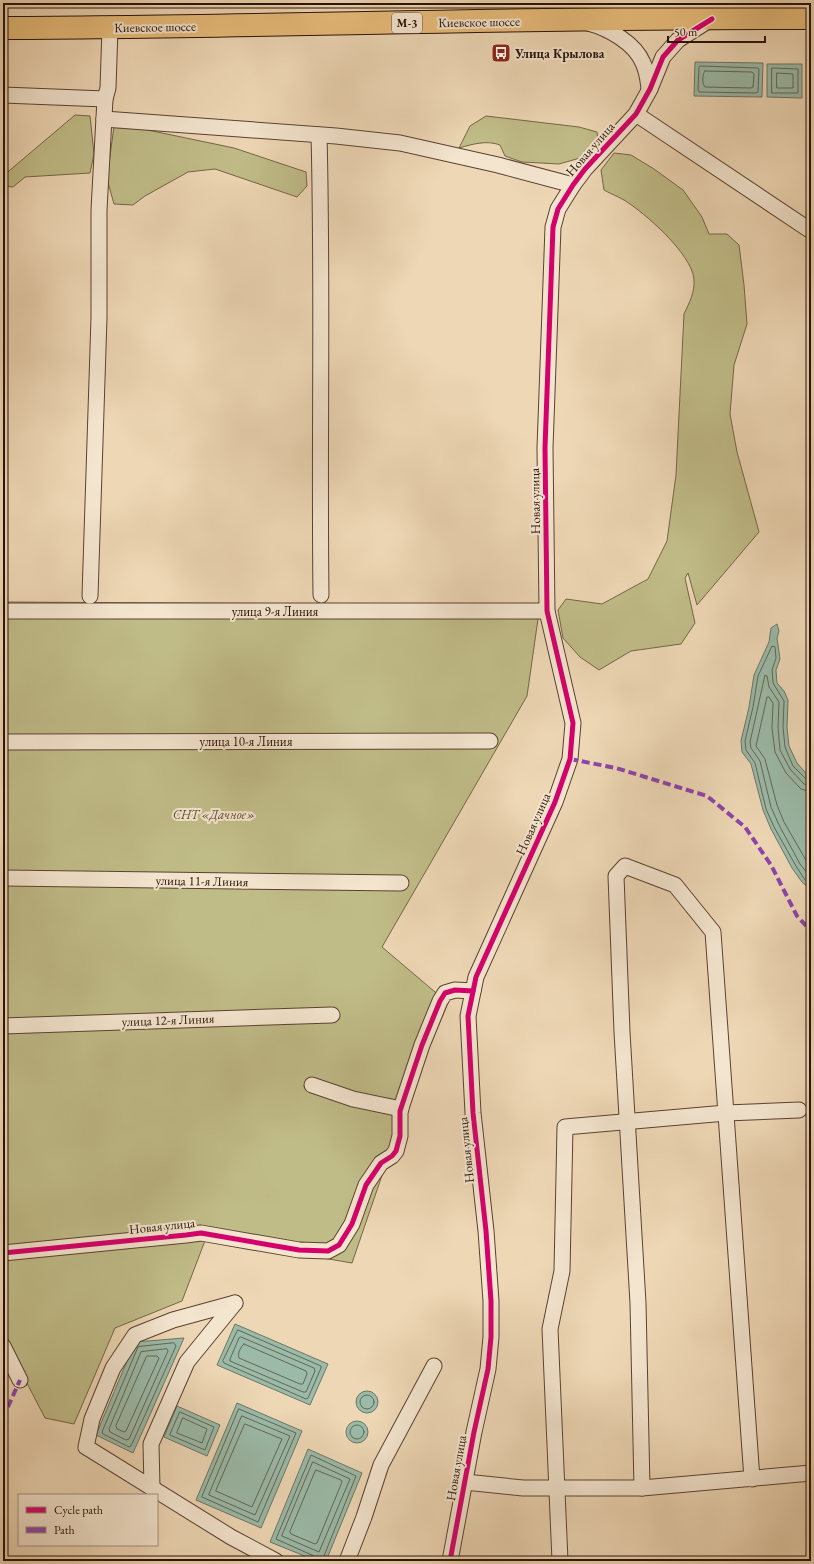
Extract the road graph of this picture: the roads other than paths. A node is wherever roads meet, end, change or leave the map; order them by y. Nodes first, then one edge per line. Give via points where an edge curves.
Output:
1 (712, 19) junction
2 (806, 19) edge
3 (577, 20) junction
4 (3, 28) edge
5 (110, 28) junction
6 (650, 89) junction
7 (3, 95) edge
8 (105, 99) junction
9 (636, 114) junction
10 (104, 119) junction
11 (319, 135) junction
12 (573, 185) junction
13 (811, 231) edge
14 (321, 595) dead end
15 (90, 596) dead end
16 (3, 611) edge
17 (547, 611) junction
18 (490, 741) dead end
19 (3, 742) edge
20 (3, 878) edge
21 (401, 883) dead end
22 (473, 991) junction
23 (332, 1015) dead end
24 (3, 1026) edge
25 (312, 1085) dead end
26 (401, 1109) junction
27 (799, 1110) dead end
28 (726, 1113) junction
29 (628, 1122) junction
30 (3, 1253) edge
31 (3, 1346) edge
32 (434, 1366) dead end
33 (20, 1380) dead end
34 (811, 1473) edge
35 (752, 1479) junction
36 (465, 1482) junction
37 (152, 1488) junction
38 (557, 1488) junction
39 (642, 1488) junction
40 (276, 1561) edge
41 (347, 1561) edge
42 (450, 1561) edge
43 (560, 1561) edge

1 - 2 highway, Киевское шоссе / М-3
1 - 3 highway, Киевское шоссе / М-3
1 - 6 street, Новая улица via 678,40 669,49 662,57
3 - 5 highway, Киевское шоссе / М-3
3 - 6 street via 604,29 634,49 643,62
4 - 5 highway, Киевское шоссе / М-3
5 - 8 street via 108,88
6 - 9 street, Новая улица
7 - 8 street
8 - 10 street
9 - 12 street, Новая улица
9 - 13 street
10 - 11 street
10 - 15 street via 99,210 99,326
11 - 12 street via 400,143
11 - 14 street
12 - 17 street, Новая улица via 558,209 551,243 545,448
16 - 17 street, улица 9-я Линия
17 - 22 street, Новая улица via 573,723 570,759 555,802 476,977
18 - 19 street, улица 10-я Линия
20 - 21 street, улица 11-я Линия
22 - 26 street, Новая улица via 455,990 445,993 440,1001
22 - 36 street, Новая улица via 468,1016 468,1034 473,1113 486,1231 491,1338 488,1369
23 - 24 street, улица 12-я Линия
25 - 26 street via 353,1099
26 - 30 street, Новая улица via 400,1136 396,1150 381,1163 366,1186 345,1237 339,1245 328,1251 299,1250 201,1232
27 - 28 street
28 - 29 street
28 - 29 street via 714,932 675,885 625,866 616,876
28 - 35 street
29 - 38 street via 565,1127 562,1271 550,1329
29 - 39 street via 638,1303
31 - 33 street
32 - 41 street via 381,1465
34 - 35 street
35 - 39 street
36 - 38 street via 523,1488
36 - 42 street, Новая улица
37 - 37 street via 151,1444 184,1369 235,1303 173,1320 135,1334 113,1368 92,1419 86,1447
37 - 40 street via 231,1537
38 - 39 street
38 - 43 street

